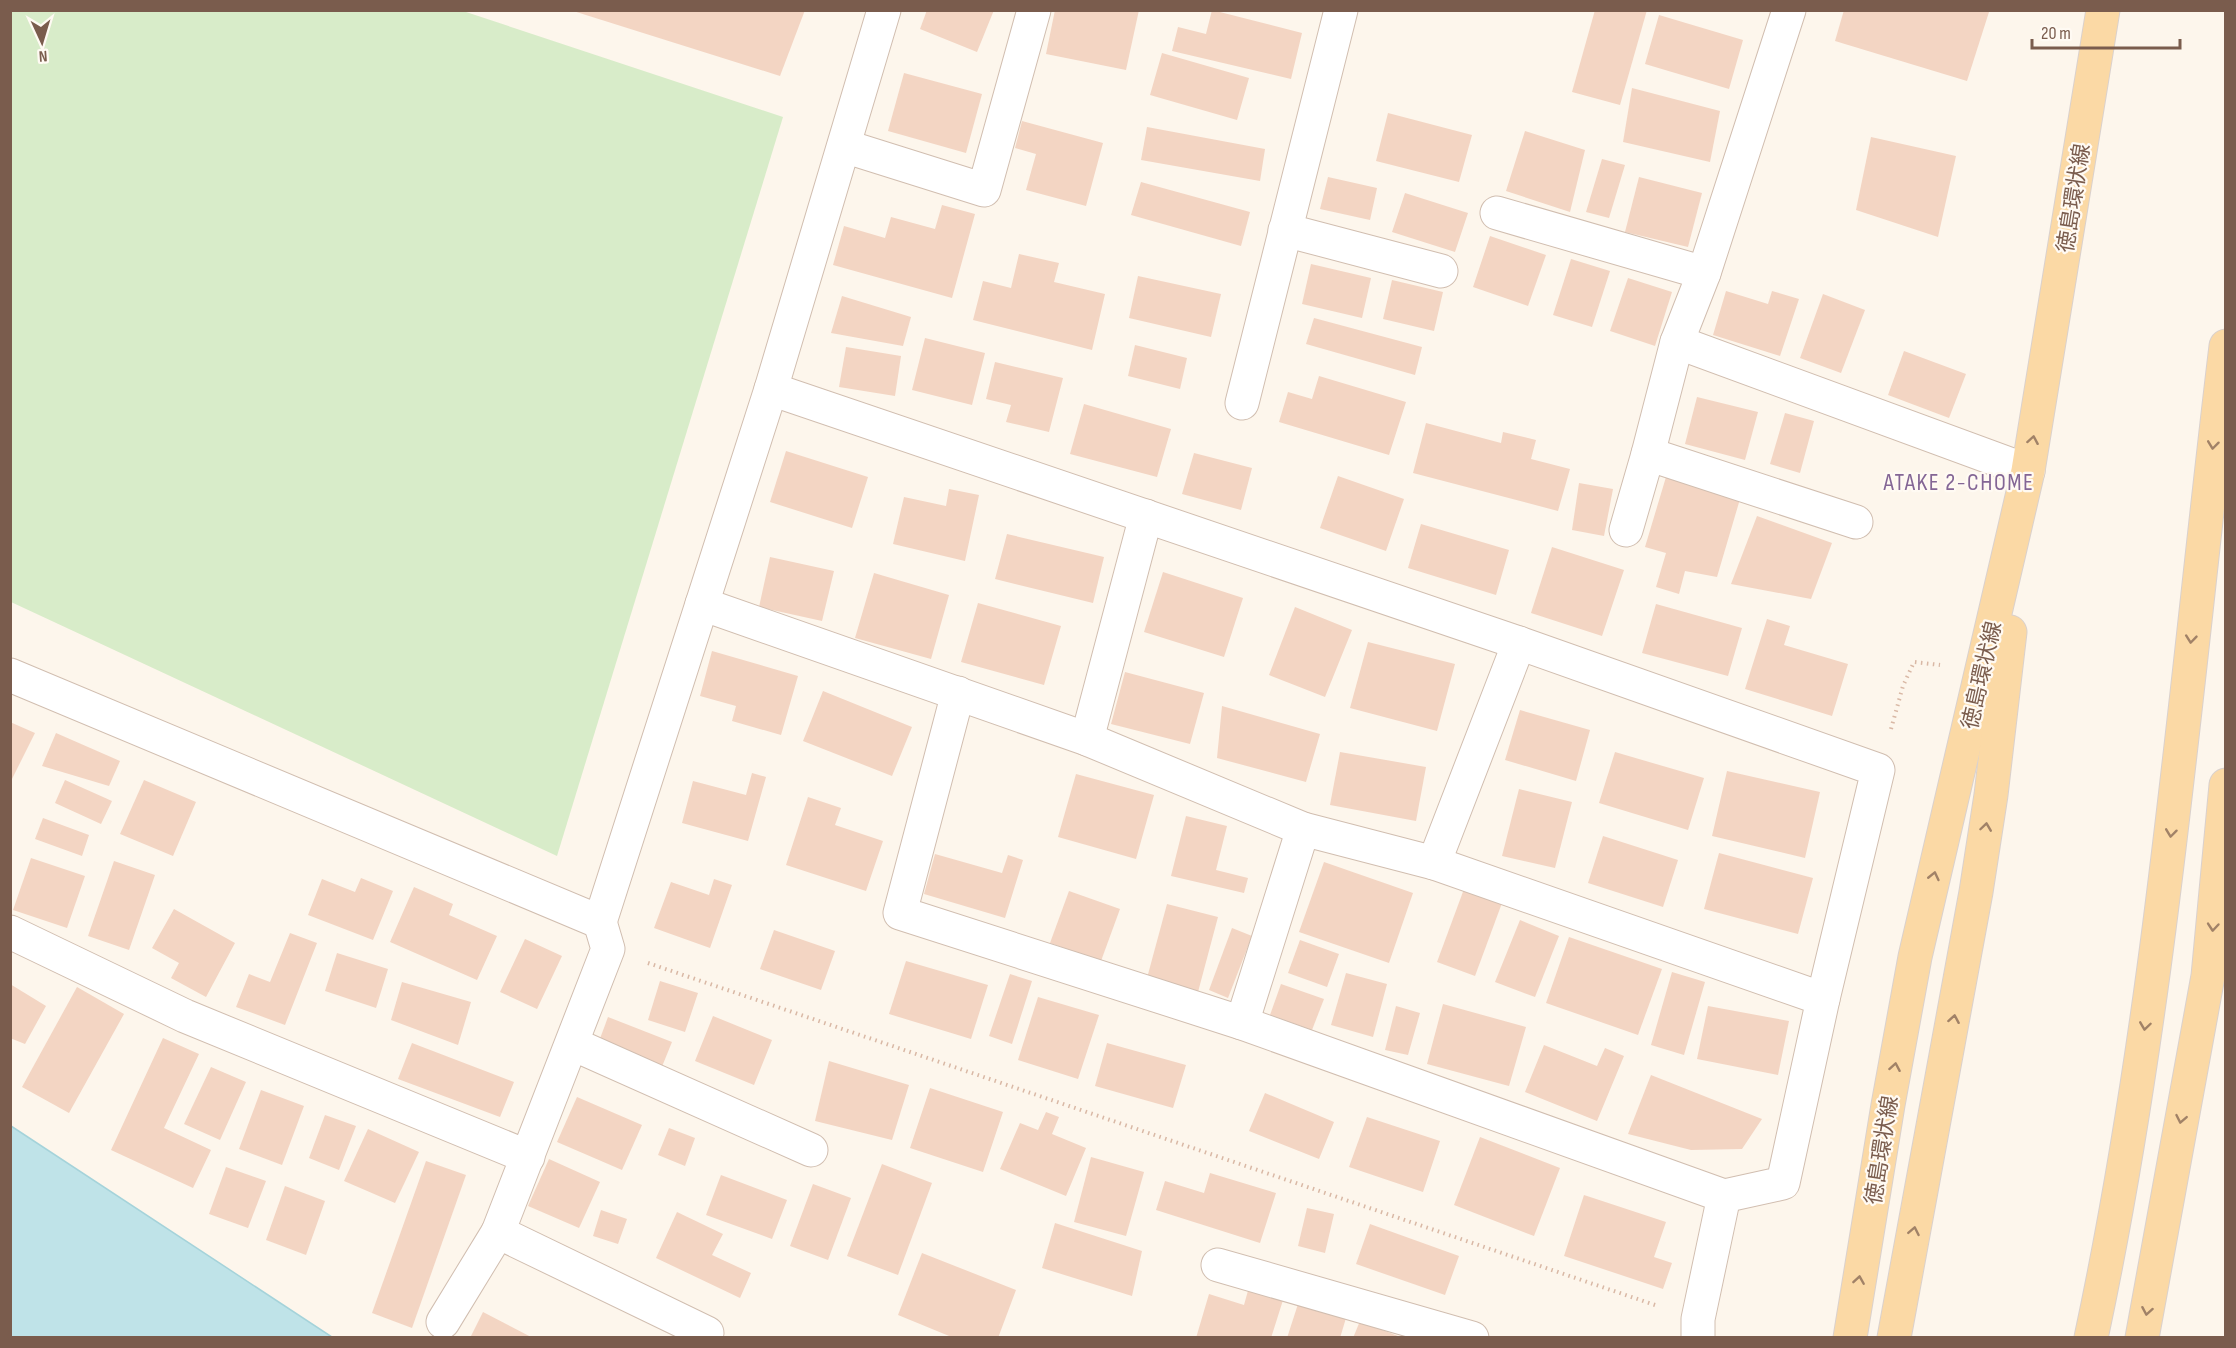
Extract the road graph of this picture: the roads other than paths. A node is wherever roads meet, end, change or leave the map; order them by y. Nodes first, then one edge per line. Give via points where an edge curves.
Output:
1 (884, 10) edge
2 (1034, 10) edge
3 (1341, 10) edge
4 (1789, 10) edge
5 (2103, 10) edge
6 (844, 146) junction
7 (1497, 213) dead end
8 (1286, 230) junction
9 (1442, 271) dead end
10 (1704, 273) junction
11 (1677, 342) junction
12 (2226, 346) edge
13 (771, 389) junction
14 (1242, 403) dead end
15 (1648, 454) junction
16 (2028, 471) junction
17 (1146, 516) junction
18 (1856, 522) dead end
19 (1626, 530) dead end
20 (702, 604) junction
21 (1520, 643) junction
22 (10, 675) edge
23 (958, 693) junction
24 (1087, 739) junction
25 (2226, 785) edge
26 (1303, 829) junction
27 (1434, 863) junction
28 (10, 932) edge
29 (604, 936) junction
30 (2217, 978) edge
31 (1823, 999) junction
32 (1242, 1023) junction
33 (573, 1044) junction
34 (811, 1150) dead end
35 (528, 1157) junction
36 (1724, 1196) junction
37 (498, 1232) junction
38 (1218, 1265) dead end
39 (443, 1322) dead end
40 (1897, 1323) edge
41 (1698, 1328) edge
42 (2092, 1331) edge
43 (707, 1333) dead end
44 (1455, 1335) edge
45 (1850, 1338) edge
46 (2142, 1338) edge

1 - 6 street
2 - 6 street via 984,190
3 - 8 street
4 - 10 street
16 -> 5 main road, 徳島環状線
6 - 13 street
7 - 10 street
8 - 9 street
8 - 14 street
10 - 11 street
11 - 15 street
11 - 16 street
12 -> 42 main road via 2156,950 2127,1144
13 - 17 street
13 - 20 street
15 - 18 street
15 - 19 street
40 -> 16 main road via 1977,892
45 -> 16 main road, 徳島環状線 via 1915,957
17 - 21 street
17 - 24 street
20 - 23 street
20 - 29 street
21 - 27 street
21 - 31 street via 1878,770
22 - 29 street
23 - 24 street
23 - 32 street via 900,913
24 - 26 street
25 -> 30 main road
26 - 27 street
26 - 32 street
27 - 31 street
28 - 35 street via 185,1016
29 - 33 street
30 -> 46 main road
31 - 36 street via 1784,1183
32 - 36 street
33 - 34 street
33 - 35 street
35 - 37 street
36 - 41 street
37 - 39 street
37 - 43 street
38 - 44 street

